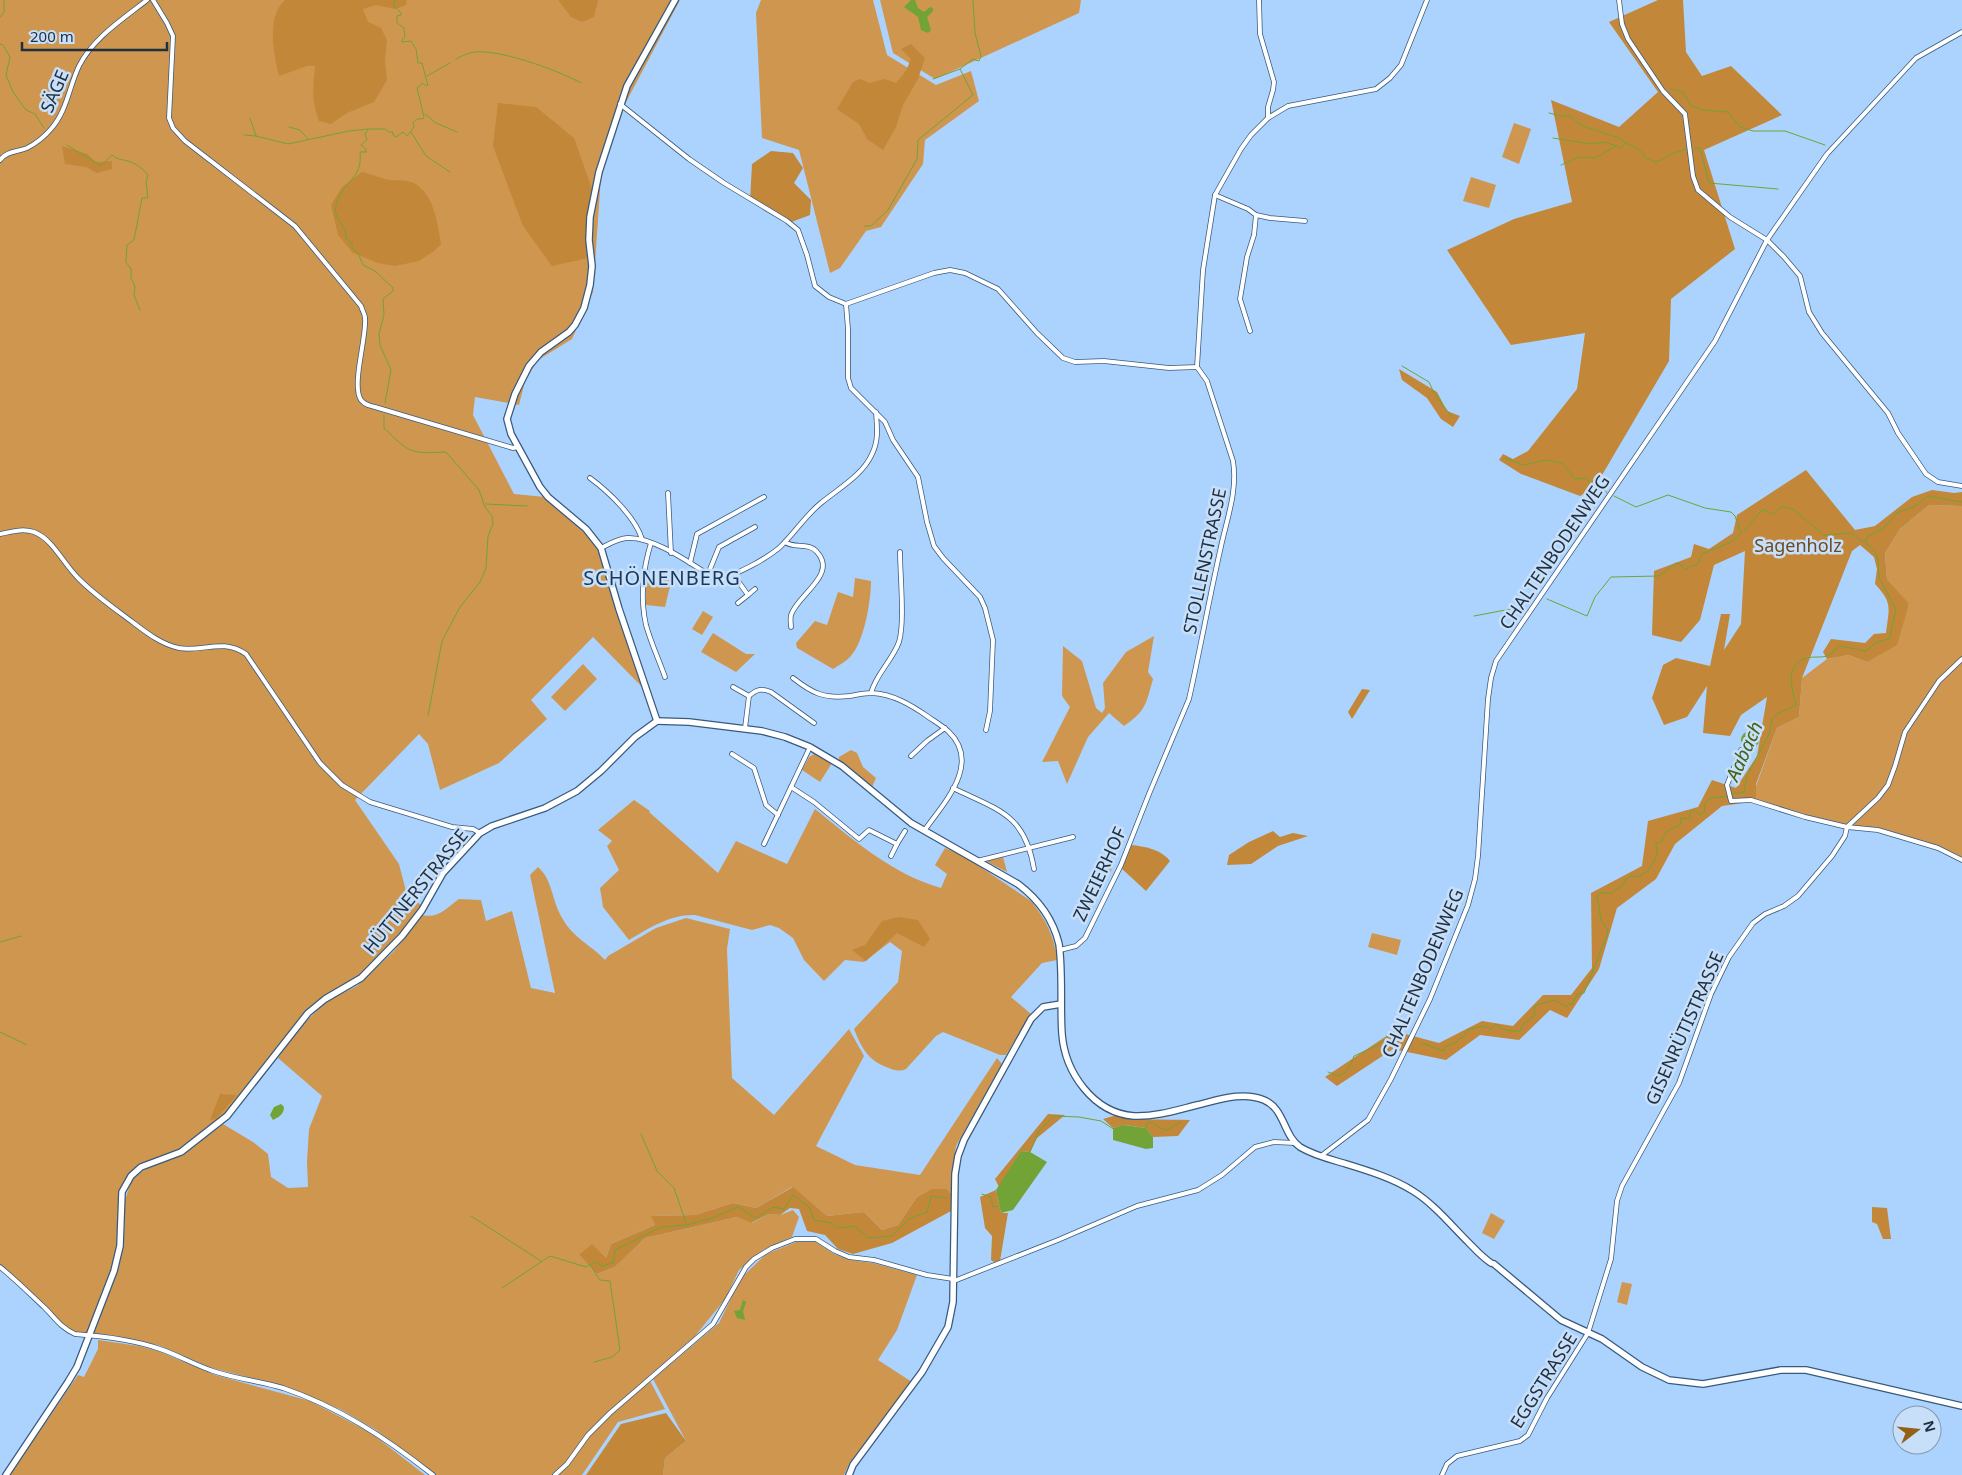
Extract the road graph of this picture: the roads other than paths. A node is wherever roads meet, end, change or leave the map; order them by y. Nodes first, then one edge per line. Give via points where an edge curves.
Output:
1 (147, 0) edge
2 (153, 0) edge
3 (675, 0) edge
4 (1259, 0) edge
5 (1427, 0) edge
6 (1618, 0) edge
7 (1962, 32) edge
8 (620, 104) junction
9 (1268, 118) junction
10 (0, 160) edge
11 (1215, 195) junction
12 (1256, 215) junction
13 (1305, 221) dead end
14 (1767, 240) junction
15 (846, 304) junction
16 (1250, 331) dead end
17 (1197, 366) junction
18 (876, 412) junction
19 (518, 447) junction
20 (590, 478) dead end
21 (1962, 486) edge
22 (668, 493) dead end
23 (764, 498) dead end
24 (755, 527) dead end
25 (0, 534) edge
26 (642, 540) junction
27 (785, 542) junction
28 (651, 543) junction
29 (601, 548) junction
30 (900, 552) dead end
31 (671, 553) junction
32 (690, 564) junction
33 (708, 574) junction
34 (733, 574) junction
35 (755, 589) dead end
36 (748, 594) junction
37 (738, 603) dead end
38 (791, 627) dead end
39 (1962, 659) edge
40 (665, 677) dead end
41 (793, 678) dead end
42 (733, 687) dead end
43 (871, 693) junction
44 (749, 696) junction
45 (657, 721) junction
46 (814, 724) dead end
47 (745, 728) junction
48 (945, 728) junction
49 (986, 730) dead end
50 (810, 748) junction
51 (1741, 750) dead end
52 (732, 754) dead end
53 (912, 756) dead end
54 (791, 788) junction
55 (954, 788) junction
56 (1149, 794) joint
57 (778, 815) junction
58 (1847, 827) junction
59 (905, 831) dead end
60 (924, 832) junction
61 (480, 833) junction
62 (1073, 837) dead end
63 (764, 844) dead end
64 (897, 844) junction
65 (1031, 848) junction
66 (891, 856) dead end
67 (1962, 860) edge
68 (977, 861) junction
69 (1034, 869) dead end
70 (1060, 950) junction
71 (1061, 1004) junction
72 (1295, 1143) junction
73 (1321, 1156) junction
74 (0, 1267) edge
75 (953, 1280) junction
76 (1588, 1333) junction
77 (89, 1336) junction
78 (1962, 1406) edge
79 (6, 1475) edge
80 (433, 1475) edge
81 (555, 1475) edge
82 (849, 1475) edge
83 (1442, 1475) edge

1 - 10 street, SÄGE via 91,48 51,130 27,148 5,154
2 - 19 street via 173,36 169,118 173,128 185,141 296,226 361,306 365,318 359,378 361,400 504,446
3 - 8 street via 634,71
4 - 9 street via 1260,34 1274,82
5 - 9 street via 1401,65 1390,78 1376,88 1288,106
6 - 14 street via 1628,39 1663,91 1685,114 1693,176 1698,190 1730,217
7 - 14 street, CHALTENBODENWEG via 1916,58 1827,154
8 - 15 street via 689,159 798,230 815,286
8 - 19 street via 592,202 589,226 592,266 586,299 575,325 537,355 521,379 508,414 509,427
9 - 11 street via 1251,135
11 - 12 street
11 - 17 street via 1203,270
12 - 13 street
12 - 16 street via 1240,299
14 - 21 street via 1800,276 1809,312 1822,333 1888,413 1926,474 1938,482
14 - 73 street, CHALTENBODENWEG via 1715,341 1496,661 1488,699 1478,856 1468,905 1430,999 1368,1120
15 - 17 street via 934,272 950,270 965,273 998,289 1063,358 1075,362 1104,361 1169,368
15 - 18 street via 848,378 851,388
17 - 56 street, STOLLENSTRASSE via 1207,381 1233,461 1233,496 1189,698
18 - 27 street via 877,440 865,466 819,505
18 - 49 street via 918,477 934,546 980,597 985,608 993,640 990,711
19 - 29 street via 548,497 586,529
20 - 26 street via 620,505 639,530
22 - 31 street
23 - 32 street via 697,534
24 - 33 street via 719,547
25 - 61 street via 21,530 35,532 93,592 134,624 167,644 184,648 228,646 246,654 320,763 354,794 370,802
26 - 28 street
26 - 29 street via 625,538
27 - 34 street via 774,552
27 - 38 street via 810,546 817,552 823,567 822,575 791,616
28 - 31 street
28 - 40 street via 645,569 644,608 646,625
29 - 45 street
30 - 43 street via 899,640
31 - 32 street
32 - 33 street
33 - 34 street via 719,581
34 - 36 street
35 - 36 street
36 - 37 street
39 - 58 street, GISENRÜTISTRASSE via 1939,682 1905,732 1888,785
41 - 43 street via 822,696 834,698
42 - 44 street
43 - 48 street via 911,705
44 - 46 street via 763,689 771,692
44 - 47 street
45 - 47 street
45 - 61 street, HÜTTNERSTRASSE via 636,736 577,791 545,808
47 - 50 street via 785,737
48 - 53 street
48 - 55 street via 959,744 963,758 961,774
50 - 54 street
50 - 60 street via 842,766
51 - 58 street via 1727,785 1731,801 1751,800
52 - 57 street via 754,768 766,805
54 - 57 street
54 - 64 street via 814,802 859,839 870,830
55 - 60 street
55 - 65 street via 999,810 1015,822
56 - 70 street, ZWEIERHOF via 1120,867 1085,938 1076,946
57 - 63 street
58 - 67 street via 1873,829 1910,839
58 - 76 street, GISENRÜTISTRASSE via 1832,856 1798,896 1753,922 1729,957 1711,994 1679,1083 1622,1186 1617,1201 1611,1259
59 - 64 street
60 - 68 street
61 - 77 street, HÜTTNERSTRASSE via 443,873 413,924 371,969 325,998 308,1014 227,1116 182,1152 142,1167 131,1176 121,1198 122,1230 118,1258
62 - 65 street
64 - 66 street
65 - 68 street
65 - 69 street
68 - 70 street via 1018,884 1035,898 1055,930
70 - 71 street
71 - 72 street via 1062,1036 1068,1063 1088,1093 1106,1106 1126,1114 1145,1116 1228,1098 1253,1097 1265,1100 1275,1108
71 - 75 street via 1043,1008 1031,1019 962,1148 955,1174
72 - 73 street
72 - 75 street via 1274,1142 1255,1147 1222,1176 1198,1190 1137,1206
73 - 76 street via 1414,1191 1492,1264 1561,1320
74 - 77 street via 47,1309 59,1325 75,1334
75 - 81 street via 849,1256 816,1239 795,1239 772,1248 754,1259 739,1275 713,1324 610,1412
75 - 82 street via 952,1314 942,1341
76 - 78 street via 1648,1371 1669,1380 1696,1384 1781,1370 1806,1370
76 - 83 street, EGGSTRASSE via 1547,1398 1528,1436 1520,1441 1457,1456 1446,1464
77 - 79 street, HÜTTNERSTRASSE via 73,1375
77 - 80 street via 159,1348 215,1372 304,1396 370,1428

